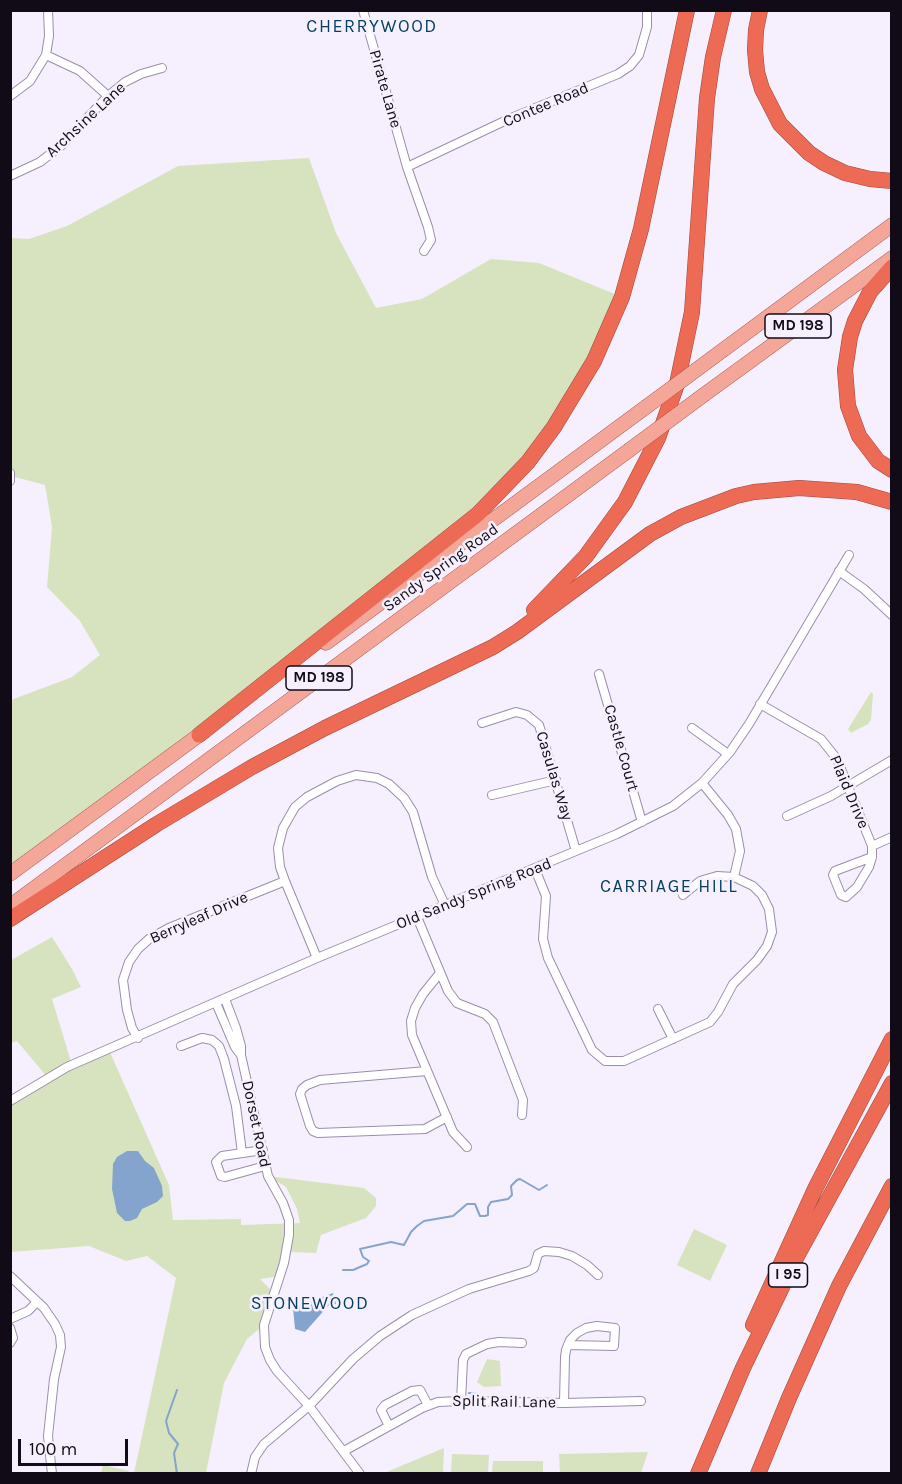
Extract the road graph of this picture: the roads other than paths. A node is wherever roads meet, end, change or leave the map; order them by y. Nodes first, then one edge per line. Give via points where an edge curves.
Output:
1 (48, 10) edge
2 (363, 10) edge
3 (647, 10) edge
4 (687, 10) edge
5 (724, 10) edge
6 (760, 10) edge
7 (46, 55) junction
8 (162, 68) dead end
9 (10, 96) edge
10 (108, 96) junction
11 (407, 167) junction
12 (10, 176) edge
13 (891, 181) edge
14 (891, 225) edge
15 (424, 251) dead end
16 (891, 258) edge
17 (891, 267) edge
18 (891, 470) edge
19 (10, 473) edge
20 (10, 481) edge
21 (891, 502) edge
22 (849, 555) dead end
23 (839, 571) junction
24 (891, 615) edge
25 (440, 674) junction
26 (599, 674) dead end
27 (760, 704) junction
28 (482, 723) dead end
29 (692, 728) dead end
30 (199, 735) junction
31 (728, 754) junction
32 (891, 760) edge
33 (556, 780) junction
34 (702, 783) junction
35 (848, 787) junction
36 (492, 795) dead end
37 (787, 816) dead end
38 (642, 822) junction
39 (891, 837) edge
40 (872, 846) junction
41 (576, 851) junction
42 (872, 857) junction
43 (535, 869) junction
44 (10, 874) edge
45 (734, 877) junction
46 (285, 881) junction
47 (683, 894) dead end
48 (445, 904) junction
49 (10, 906) edge
50 (417, 917) junction
51 (10, 919) edge
52 (317, 958) junction
53 (440, 973) junction
54 (221, 1001) junction
55 (658, 1009) dead end
56 (138, 1038) junction
57 (672, 1039) junction
58 (891, 1039) edge
59 (181, 1046) dead end
60 (241, 1055) junction
61 (225, 1062) junction
62 (427, 1071) junction
63 (891, 1083) edge
64 (10, 1101) edge
65 (522, 1115) dead end
66 (447, 1118) junction
67 (467, 1146) dead end
68 (263, 1150) junction
69 (242, 1153) junction
70 (265, 1166) junction
71 (891, 1186) edge
72 (598, 1275) dead end
73 (10, 1276) edge
74 (37, 1302) junction
75 (10, 1319) edge
76 (10, 1328) edge
77 (10, 1343) edge
78 (522, 1343) dead end
79 (568, 1345) junction
80 (461, 1401) junction
81 (641, 1401) dead end
82 (564, 1403) junction
83 (428, 1405) junction
84 (309, 1406) junction
85 (388, 1426) junction
86 (717, 1426) junction
87 (344, 1451) junction
88 (52, 1473) edge
89 (251, 1473) edge
90 (360, 1473) edge
91 (698, 1473) edge
92 (758, 1473) edge

1 - 7 street
2 - 11 street, Pirate Lane
3 - 11 street, Contee Road via 639,55 618,74
4 - 30 highway via 641,230 622,297 594,361 554,428 528,462 478,514
5 - 25 highway via 707,98 692,312 677,384 658,438 625,502 561,584 514,626
6 - 13 highway via 755,50 757,72 780,124 824,163 845,173
7 - 9 street via 30,81
7 - 10 street via 80,71
8 - 10 street, Archsine Lane via 125,82
10 - 12 street, Archsine Lane via 62,145 40,162
11 - 15 street, Pirate Lane via 431,240
14 - 30 main road, Sandy Spring Road / MD 198, bridge
16 - 49 main road, Sandy Spring Road / MD 198, bridge
17 - 18 highway via 870,292 855,321 845,370 848,406 859,436 878,461
19 - 20 street
21 - 25 highway via 857,492 799,488 754,492 716,502 650,534 517,632
22 - 23 street, Old Sandy Spring Road
23 - 24 street
23 - 27 street, Old Sandy Spring Road
25 - 51 highway via 252,767
26 - 38 street, Castle Court
27 - 31 street, Old Sandy Spring Road
27 - 35 street, Plaid Drive via 826,744
28 - 33 street, Casulas Way via 516,712 535,720
29 - 31 street
30 - 44 main road, Sandy Spring Road / MD 198
31 - 34 street, Old Sandy Spring Road
32 - 35 street
33 - 36 street
33 - 41 street, Casulas Way
34 - 38 street, Old Sandy Spring Road via 674,806
34 - 45 street via 736,829 740,851
35 - 37 street
35 - 40 street, Plaid Drive
38 - 41 street, Old Sandy Spring Road
39 - 40 street
40 - 42 street
41 - 43 street, Old Sandy Spring Road
42 - 42 street via 850,894 841,895 835,871
43 - 48 street, Old Sandy Spring Road
43 - 57 street via 546,896 546,952 592,1050 604,1061 617,1062
45 - 47 street via 708,878
45 - 57 street via 753,886 765,900 772,924 770,939 757,960 733,984 714,1017
46 - 48 street via 278,848 290,815 316,792 361,775 389,784 408,802 432,877
46 - 52 street
46 - 56 street, Berryleaf Drive via 169,928 138,949 123,980 127,1010
48 - 50 street, Old Sandy Spring Road
50 - 52 street, Old Sandy Spring Road
50 - 53 street
52 - 54 street, Old Sandy Spring Road
53 - 62 street via 423,994 411,1021 412,1035
53 - 65 street via 457,1003 485,1014 493,1022 523,1100
54 - 56 street, Old Sandy Spring Road
54 - 60 street, Dorset Road
55 - 57 street
56 - 64 street, Old Sandy Spring Road via 67,1067
58 - 86 highway via 785,1251 758,1312
59 - 61 street via 197,1039 212,1040
60 - 61 street
60 - 68 street, Dorset Road
61 - 69 street
62 - 66 street
62 - 66 street via 320,1080 307,1085 300,1094 310,1126 318,1133 425,1129
63 - 86 highway, I 95 via 796,1258
66 - 67 street via 453,1132
68 - 69 street
68 - 70 street, Dorset Road
69 - 70 street via 217,1158 221,1176
70 - 84 street, Dorset Road via 290,1223 284,1263 264,1325 264,1343 273,1365
71 - 92 highway via 839,1286
72 - 84 street via 565,1254 542,1252 529,1271 469,1288 396,1324 353,1359
73 - 74 street
74 - 75 street
74 - 88 street via 56,1324 61,1341 48,1436
76 - 77 street
78 - 80 street via 487,1344 471,1351 463,1360
79 - 79 street via 614,1346 615,1328 586,1329
79 - 82 street
80 - 82 street, Split Rail Lane
80 - 83 street, Split Rail Lane
81 - 82 street, Split Rail Lane
83 - 85 street, Split Rail Lane
83 - 85 street via 420,1390 385,1405 381,1410
84 - 87 street, Dorset Road
84 - 89 street via 260,1448
85 - 87 street, Split Rail Lane
86 - 91 highway, I 95
87 - 90 street, Dorset Road

